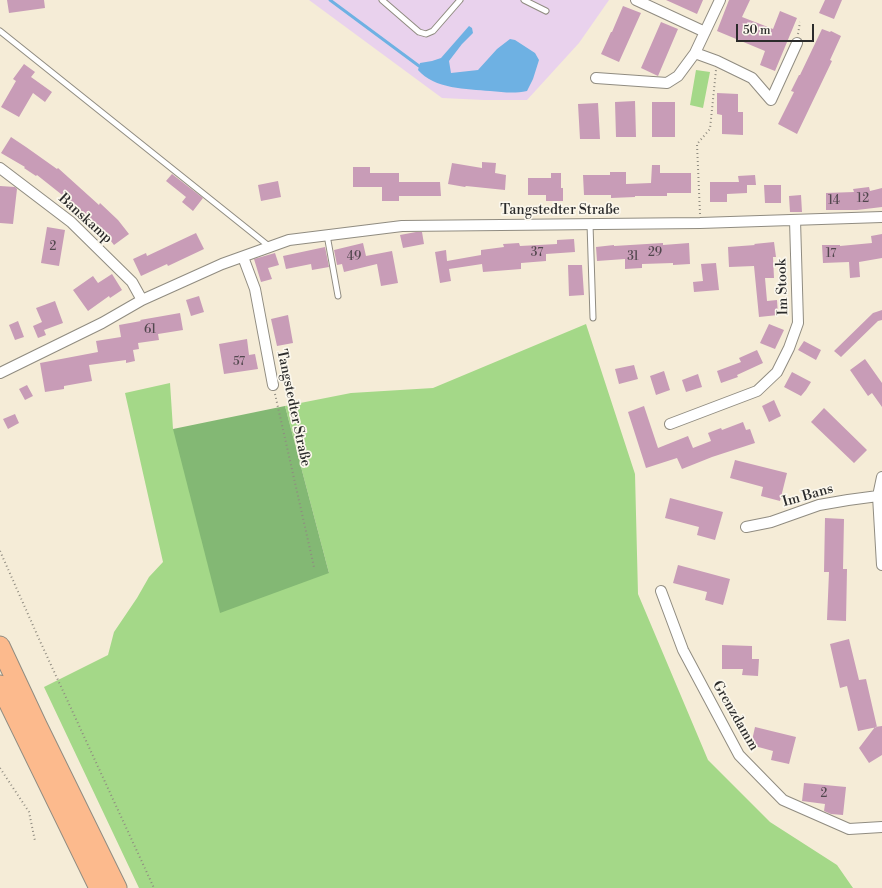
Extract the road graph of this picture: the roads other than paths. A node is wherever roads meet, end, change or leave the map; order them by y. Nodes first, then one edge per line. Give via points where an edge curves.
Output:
1 (382, 0) edge
2 (460, 0) edge
3 (524, 0) edge
4 (636, 0) edge
5 (720, 0) edge
6 (546, 11) dead end
7 (0, 31) edge
8 (705, 32) junction
9 (797, 43) dead end
10 (695, 53) junction
11 (596, 78) dead end
12 (0, 168) edge
13 (882, 217) edge
14 (795, 220) junction
15 (590, 224) junction
16 (328, 235) junction
17 (270, 247) junction
18 (242, 257) junction
19 (338, 296) dead end
20 (142, 300) junction
21 (593, 318) dead end
22 (0, 373) edge
23 (273, 385) road end
24 (670, 424) dead end
25 (882, 477) edge
26 (878, 496) junction
27 (746, 527) dead end
28 (882, 565) edge
29 (661, 591) dead end
30 (0, 646) edge
31 (0, 685) edge
32 (882, 826) edge
33 (99, 888) edge
34 (117, 888) edge

1 - 2 lane via 419,32 426,34 432,31
3 - 6 lane
4 - 8 street
5 - 8 street
7 - 17 lane
8 - 10 street
9 - 10 street via 771,100 752,78
10 - 11 street via 678,76 667,83
12 - 20 street, Banskamp via 71,222 132,282
13 - 14 street, Tangstedter Straße
14 - 15 street, Tangstedter Straße
14 - 24 street, Im Stook via 798,323 790,348 777,372 757,391
15 - 16 street, Tangstedter Straße via 402,226
15 - 21 lane
16 - 17 street, Tangstedter Straße via 289,240
16 - 19 lane
17 - 18 street, Tangstedter Straße
18 - 20 street, Tangstedter Straße
18 - 23 street, Tangstedter Straße via 255,289
20 - 22 street, Tangstedter Straße via 102,323
25 - 26 street
26 - 27 street, Im Bans via 819,505 771,522
26 - 28 street
29 - 32 street, Grenzdamm via 683,650 739,755 782,800 849,829
30 - 34 highway
31 - 33 highway

